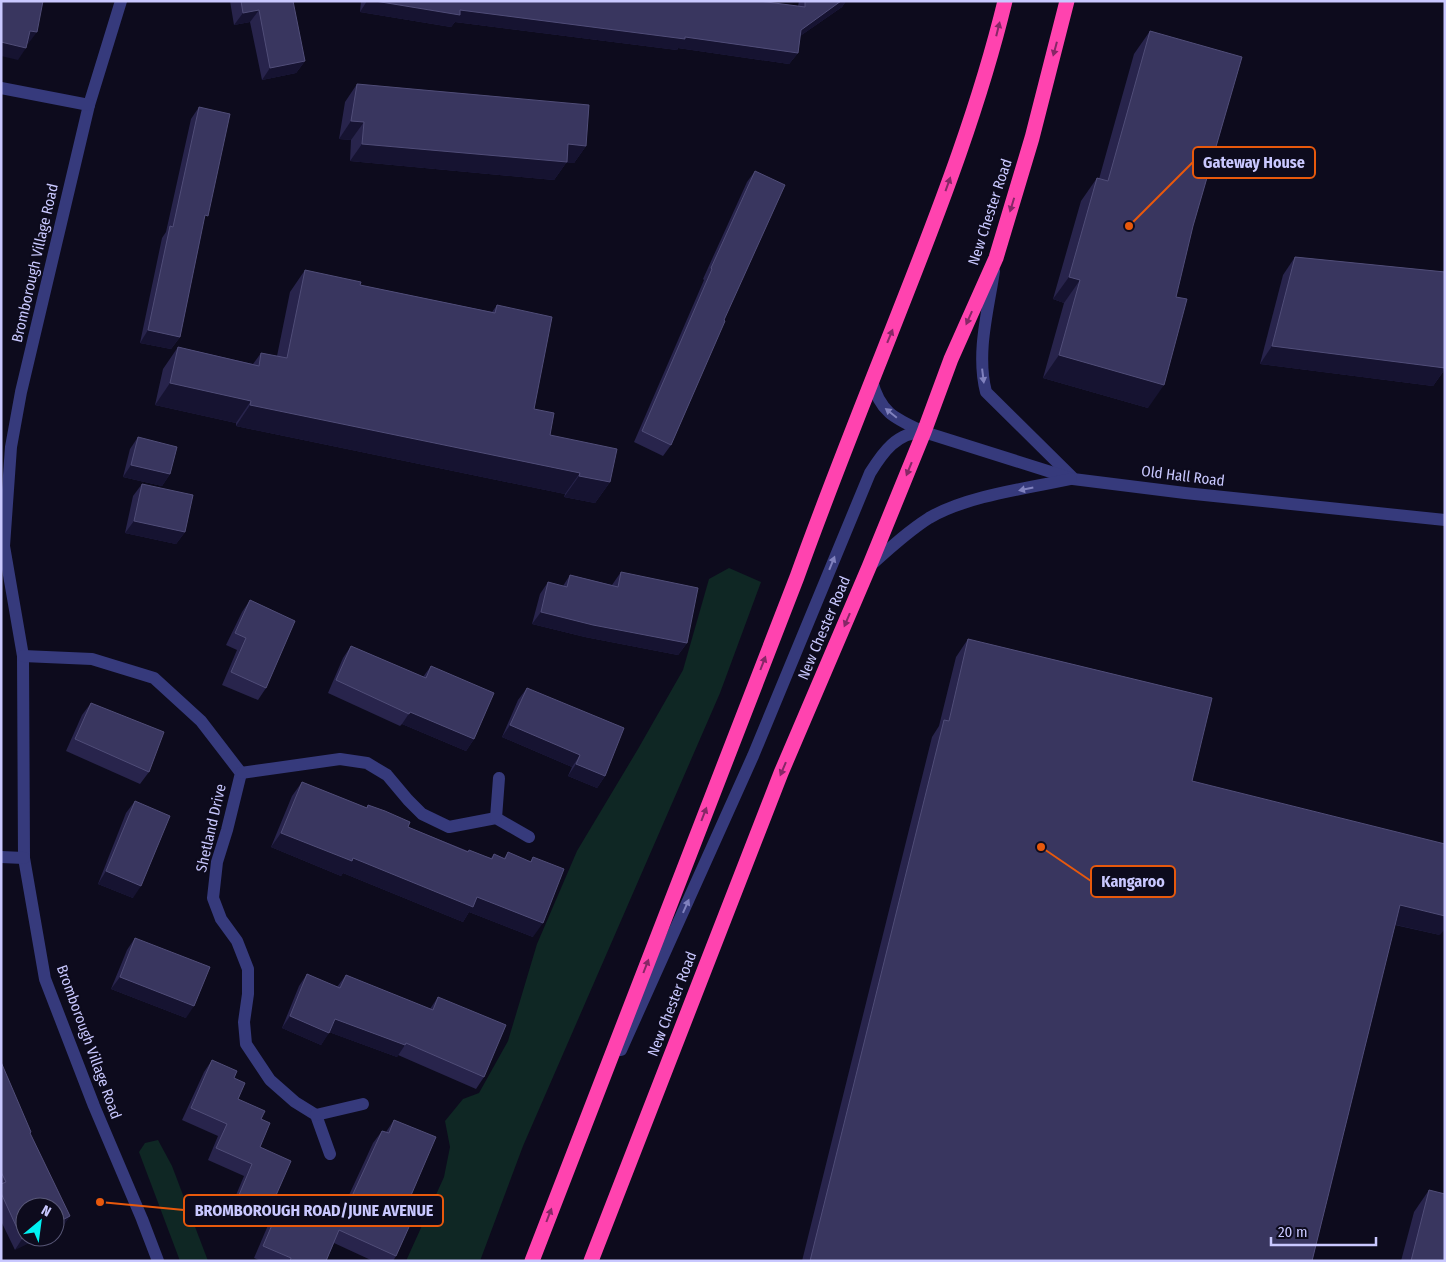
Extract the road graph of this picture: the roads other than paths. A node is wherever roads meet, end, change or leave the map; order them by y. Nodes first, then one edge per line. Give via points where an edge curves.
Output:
1 (121, 1) edge
2 (1005, 1) edge
3 (1066, 1) edge
4 (1, 88) edge
5 (89, 105) junction
6 (996, 258) junction
7 (872, 381) junction
8 (924, 432) junction
9 (1073, 478) junction
10 (1445, 520) edge
11 (869, 567) junction
12 (23, 656) junction
13 (241, 773) junction
14 (499, 778) dead end
15 (496, 818) junction
16 (529, 837) dead end
17 (1, 857) edge
18 (24, 858) junction
19 (363, 1104) dead end
20 (316, 1115) junction
21 (330, 1154) dead end
22 (565, 1174) junction
23 (158, 1261) edge
24 (532, 1261) edge
25 (591, 1261) edge

1 - 5 street, Bromborough Village Road
7 -> 2 highway via 963,144
3 -> 6 highway, New Chester Road via 1032,138
4 - 5 street
5 - 12 street, Bromborough Village Road via 11,447 4,546
6 -> 8 highway, New Chester Road via 951,359
6 -> 9 street via 982,351 986,392
8 -> 7 street, Old Hall Road via 905,424 881,405
22 -> 7 highway
8 - 9 street, Old Hall Road
8 -> 11 highway, New Chester Road
22 -> 8 street via 753,756 870,473 894,442 909,434
9 - 10 street, Old Hall Road
9 -> 11 street via 949,508 901,538
11 -> 25 highway, New Chester Road via 781,773
12 - 13 street, Shetland Drive via 92,659 154,678 201,721
12 - 18 street, Bromborough Village Road
13 - 15 street via 340,759 367,763 387,775 422,814 449,827
13 - 20 street, Shetland Drive via 217,862 213,898 248,969 244,1022 246,1044 270,1080
14 - 15 street
15 - 16 street
17 - 18 street
18 - 23 street, Bromborough Village Road via 45,978
19 - 20 street
20 - 21 street
24 -> 22 highway

